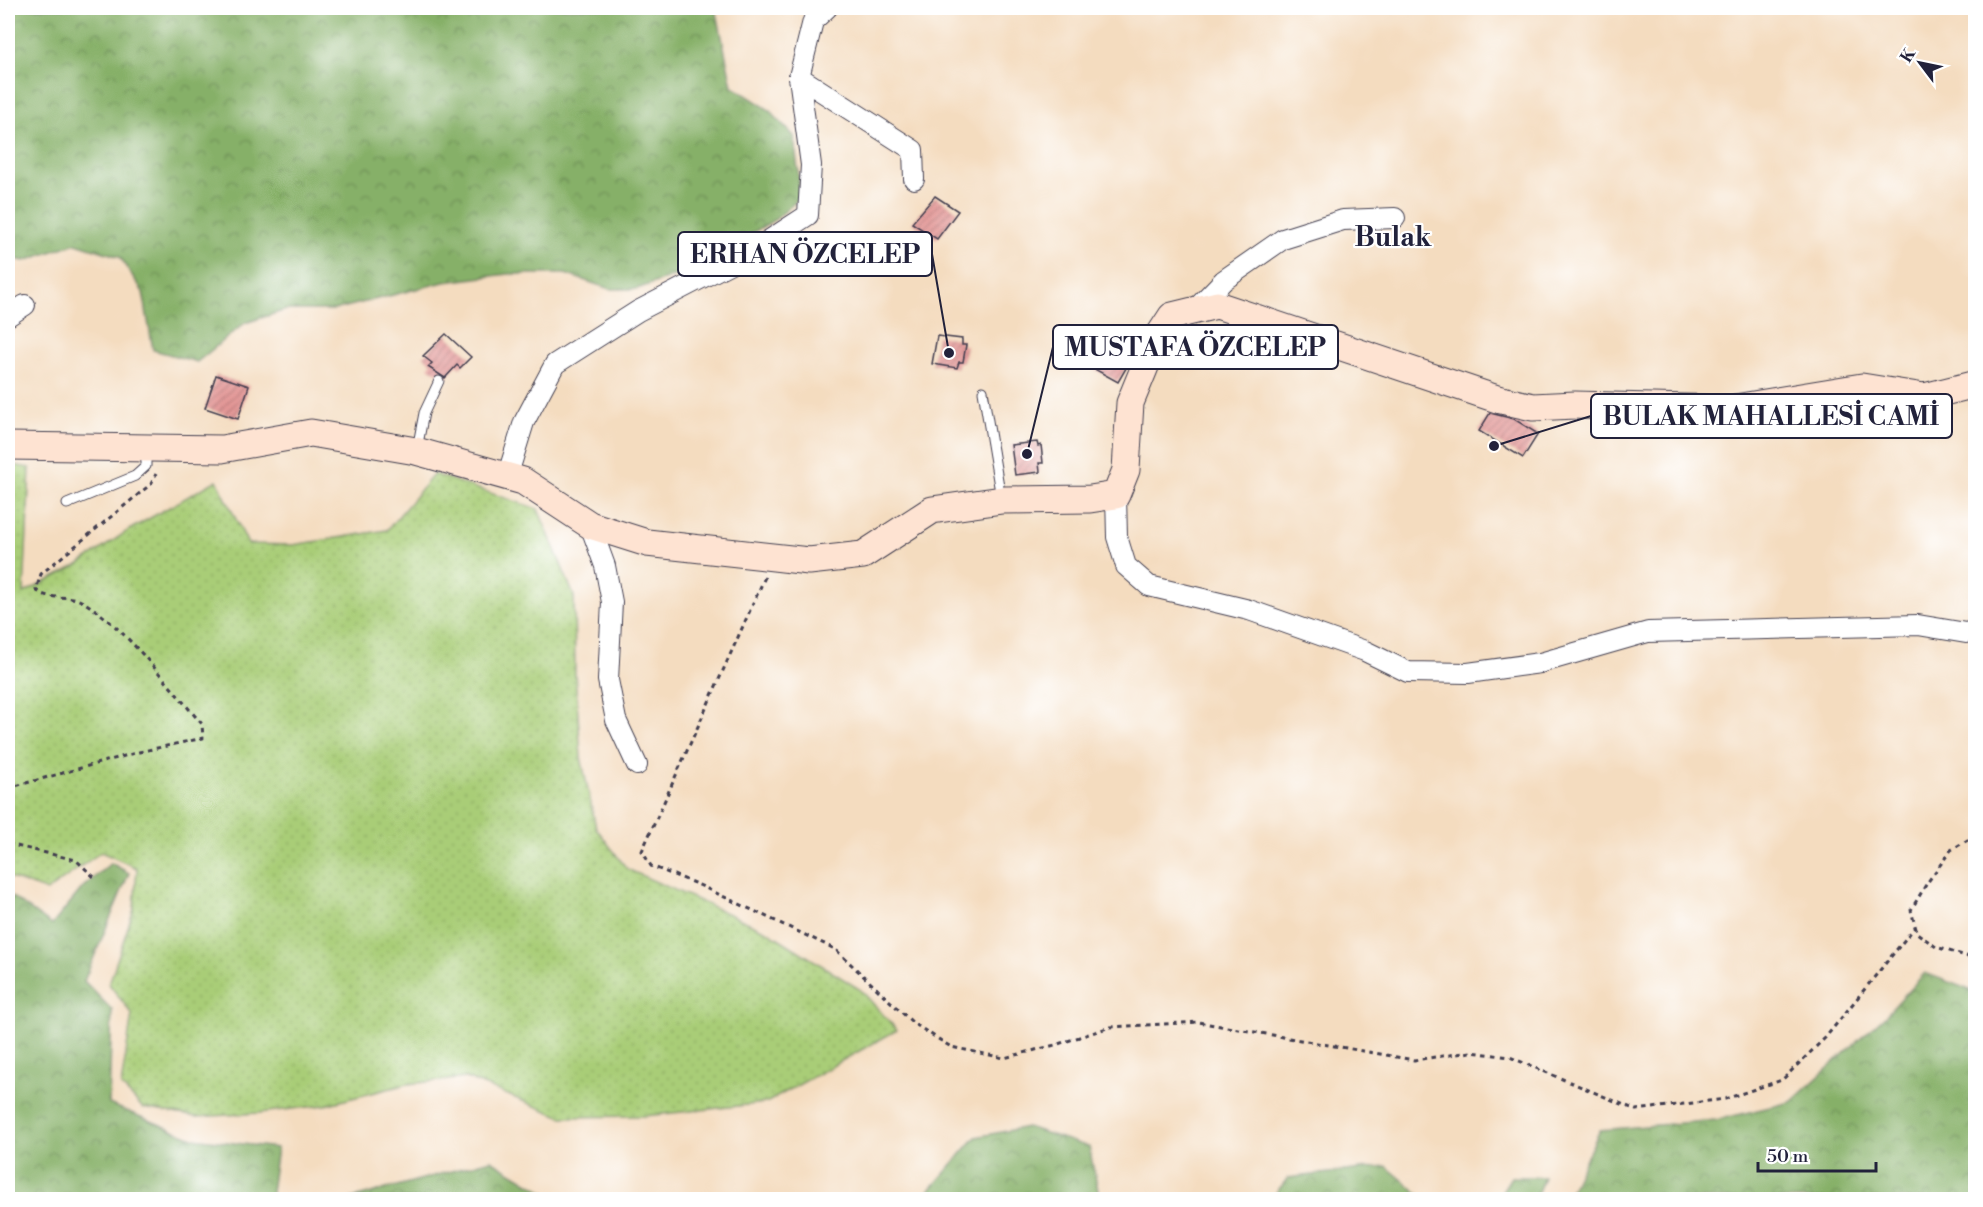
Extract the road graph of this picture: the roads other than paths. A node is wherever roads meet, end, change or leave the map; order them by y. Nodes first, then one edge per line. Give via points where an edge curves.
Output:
1 (827, 8) edge
2 (799, 77) junction
3 (914, 179) dead end
4 (1395, 218) dead end
5 (26, 305) dead end
6 (1194, 311) junction
7 (8, 316) edge
8 (440, 381) dead end
9 (1976, 384) edge
10 (983, 391) dead end
11 (8, 446) edge
12 (157, 448) junction
13 (416, 451) junction
14 (507, 477) junction
15 (1116, 495) junction
16 (1002, 500) junction
17 (67, 504) dead end
18 (590, 525) junction
19 (1976, 630) edge
20 (637, 765) dead end

1 - 2 street via 813,21
2 - 3 street via 913,150
2 - 14 street via 812,165 808,216 748,254 638,311 555,364 524,422
4 - 6 street via 1343,220 1283,239 1224,280
5 - 7 street
6 - 9 street via 1217,305 1497,399 1533,407 1729,409 1862,387 1924,397
6 - 15 street via 1172,316 1155,342 1130,403 1126,470
8 - 13 lane via 424,413
10 - 16 lane
11 - 12 street
12 - 13 street via 222,449 311,434
12 - 17 lane via 135,476
13 - 14 street
14 - 18 street via 523,481
15 - 16 street
15 - 19 street via 1117,537 1126,566 1149,586 1249,610 1365,651 1408,672 1468,673 1540,663 1648,632 1918,625 1966,633
16 - 18 street via 932,510 863,555 809,561 647,543
18 - 20 street via 605,566 612,602 608,680 616,720

